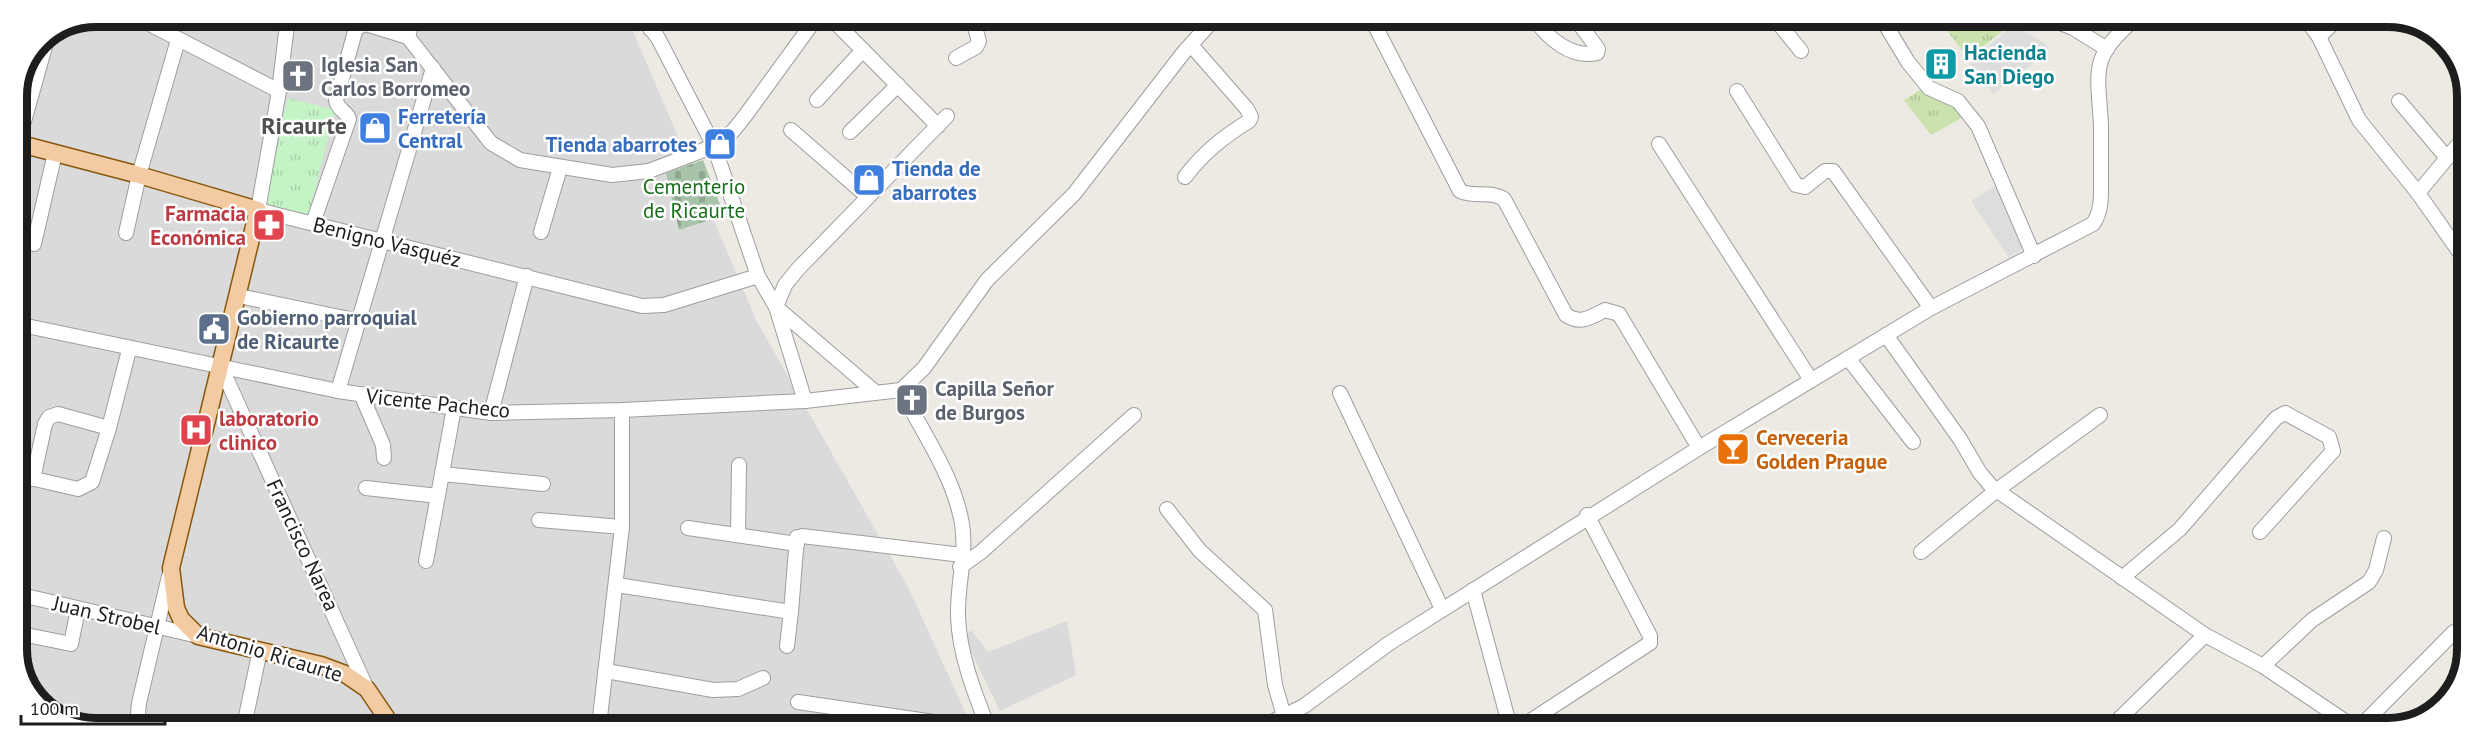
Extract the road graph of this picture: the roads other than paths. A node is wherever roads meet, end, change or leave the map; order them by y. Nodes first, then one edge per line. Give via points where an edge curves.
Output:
1 (155, 27) edge
2 (287, 27) edge
3 (358, 27) edge
4 (376, 27) edge
5 (410, 27) edge
6 (652, 27) edge
7 (810, 27) edge
8 (840, 27) edge
9 (975, 27) edge
10 (1207, 27) edge
11 (1376, 27) edge
12 (1541, 27) edge
13 (1582, 27) edge
14 (1782, 27) edge
15 (1887, 27) edge
16 (2070, 27) edge
17 (2126, 27) edge
18 (2312, 27) edge
19 (2329, 27) edge
20 (650, 29) joint
21 (408, 37) junction
22 (2319, 37) junction
23 (178, 40) junction
24 (1191, 45) junction
25 (2106, 49) junction
26 (863, 50) junction
27 (1801, 51) dead end
28 (43, 52) edge
29 (956, 58) dead end
30 (434, 68) junction
31 (898, 85) junction
32 (279, 91) junction
33 (1737, 91) dead end
34 (817, 99) dead end
35 (2400, 101) dead end
36 (27, 109) edge
37 (792, 130) dead end
38 (850, 132) dead end
39 (1659, 144) dead end
40 (27, 146) edge
41 (714, 146) junction
42 (2457, 146) edge
43 (55, 153) junction
44 (2447, 158) junction
45 (560, 168) junction
46 (140, 175) junction
47 (1185, 177) dead end
48 (2418, 192) junction
49 (868, 197) junction
50 (258, 210) junction
51 (313, 224) junction
52 (541, 232) dead end
53 (126, 233) dead end
54 (382, 239) junction
55 (34, 244) dead end
56 (2457, 248) edge
57 (2034, 256) junction
58 (527, 276) junction
59 (758, 276) junction
60 (239, 296) junction
61 (776, 306) junction
62 (1931, 308) junction
63 (359, 321) junction
64 (27, 326) edge
65 (1886, 335) junction
66 (129, 350) junction
67 (1848, 358) junction
68 (222, 369) junction
69 (1812, 380) junction
70 (901, 390) junction
71 (338, 391) junction
72 (874, 391) junction
73 (1340, 393) dead end
74 (361, 394) junction
75 (805, 401) junction
76 (454, 408) junction
77 (622, 410) junction
78 (491, 412) junction
79 (1134, 415) dead end
80 (2100, 415) dead end
81 (110, 428) junction
82 (1913, 442) dead end
83 (1698, 448) junction
84 (384, 458) dead end
85 (739, 465) dead end
86 (442, 474) junction
87 (27, 478) edge
88 (33, 479) junction
89 (543, 484) dead end
90 (366, 488) dead end
91 (1997, 490) junction
92 (438, 496) junction
93 (1167, 509) dead end
94 (1587, 516) junction
95 (539, 520) dead end
96 (622, 527) junction
97 (688, 528) dead end
98 (2260, 531) dead end
99 (738, 534) junction
100 (799, 537) junction
101 (2384, 538) dead end
102 (1921, 552) dead end
103 (426, 561) dead end
104 (961, 561) junction
105 (171, 568) junction
106 (2122, 578) junction
107 (617, 585) junction
108 (1473, 590) junction
109 (27, 596) edge
110 (78, 609) junction
111 (1442, 609) junction
112 (791, 612) junction
113 (156, 627) junction
114 (2454, 632) dead end
115 (27, 635) edge
116 (2205, 635) junction
117 (198, 636) junction
118 (787, 646) dead end
119 (260, 650) junction
120 (2263, 666) junction
121 (606, 671) junction
122 (763, 678) dead end
123 (367, 689) junction
124 (798, 702) dead end
125 (1284, 716) junction
126 (138, 718) edge
127 (246, 718) edge
128 (387, 718) edge
129 (600, 718) edge
130 (907, 718) edge
131 (985, 718) edge
132 (1280, 718) edge
133 (1507, 718) edge
134 (1536, 718) edge
135 (2120, 718) edge
136 (2342, 718) edge
137 (2367, 718) edge

1 - 23 street
2 - 32 street, Antonio Ricaurte
3 - 51 street via 336,100 349,119
4 - 21 street
5 - 21 street
6 - 20 street
7 - 41 street via 733,131
8 - 26 street
9 - 29 street via 979,41 976,47
10 - 24 street
11 - 83 street via 1460,191 1468,195 1495,194 1503,200 1566,315 1584,321 1605,310 1619,314
12 - 13 street via 1563,47 1597,53
14 - 27 street
15 - 57 street via 1929,88 1958,100 1978,126
16 - 25 street
17 - 25 street
18 - 22 street
19 - 22 street
20 - 41 street
21 - 30 street
22 - 48 street via 2359,120
23 - 32 street
23 - 46 street
24 - 47 street via 1251,117 1199,159
24 - 70 street via 1074,194 987,280 924,369
25 - 57 street via 2096,82 2101,124 2099,215 2083,231
26 - 31 street
26 - 34 street
28 - 36 street
30 - 45 street via 491,143 520,160
30 - 54 street
31 - 38 street
31 - 49 street via 942,121
32 - 50 street, Antonio Ricaurte
33 - 62 street via 1796,185 1805,187 1825,171 1833,171
35 - 44 street
37 - 49 street
39 - 69 street
40 - 43 main road, Benigno Vasquéz
41 - 45 street via 650,171 612,175
41 - 59 street
42 - 44 street
43 - 46 main road, Benigno Vasquéz
43 - 55 street
44 - 48 street
45 - 52 street
46 - 50 main road, Benigno Vasquéz
46 - 53 street
48 - 56 street
49 - 61 street via 798,269
50 - 51 street, Benigno Vasquéz
50 - 60 main road, Antonio Ricaurte
51 - 54 street, Benigno Vasquéz
54 - 58 street, Benigno Vasquéz
54 - 63 street
57 - 62 street
58 - 59 street, Benigno Vasquéz via 642,306
58 - 78 street
59 - 61 street
60 - 63 street
60 - 68 main road, Antonio Ricaurte
61 - 72 street
61 - 75 street
62 - 65 street
63 - 71 street
64 - 66 street, Vicente Pacheco
65 - 67 street
65 - 91 street via 1980,473
66 - 68 street, Vicente Pacheco
66 - 81 street
67 - 69 street
67 - 82 street
68 - 71 street, Vicente Pacheco
68 - 105 main road, Antonio Ricaurte
68 - 123 street, Francisco Narea
69 - 83 street
70 - 72 street, Vicente Pacheco
70 - 104 street via 954,499 962,522
71 - 74 street, Vicente Pacheco
72 - 75 street, Vicente Pacheco
73 - 111 street
74 - 76 street, Vicente Pacheco
74 - 84 street via 383,445
75 - 77 street, Vicente Pacheco
76 - 78 street, Vicente Pacheco
76 - 86 street
77 - 78 street, Vicente Pacheco
77 - 96 street
79 - 104 street via 1023,515
80 - 91 street
81 - 88 street via 97,474 85,488
81 - 88 street via 58,414 49,417
83 - 94 street
85 - 99 street
86 - 89 street
86 - 92 street
87 - 88 street
90 - 92 street
91 - 102 street
91 - 106 street
92 - 103 street
93 - 125 street via 1200,551 1264,610 1275,685
94 - 108 street
94 - 134 street via 1650,636 1650,643
95 - 96 street
96 - 107 street
97 - 99 street
98 - 106 street via 2333,451 2329,437 2285,413 2276,418 2180,528
99 - 100 street
100 - 104 street
100 - 112 street
101 - 120 street via 2369,582 2312,620
104 - 131 street via 960,633
105 - 113 street, Antonio Ricaurte
105 - 117 main road, Antonio Ricaurte via 176,608
106 - 116 street
107 - 112 street
107 - 121 street
108 - 111 street
108 - 133 street
109 - 110 street, Juan Strobel
110 - 113 street, Juan Strobel
110 - 115 street via 71,644
111 - 125 street
112 - 118 street
113 - 117 street, Juan Strobel
113 - 126 street, Antonio Ricaurte
114 - 137 street
116 - 120 street
116 - 135 street
117 - 119 main road, Antonio Ricaurte
119 - 123 main road, Antonio Ricaurte via 321,665 345,674
119 - 127 street
120 - 136 street
121 - 122 street via 713,690 738,689
121 - 129 street
123 - 128 main road, Antonio Ricaurte
124 - 130 street
125 - 132 street

